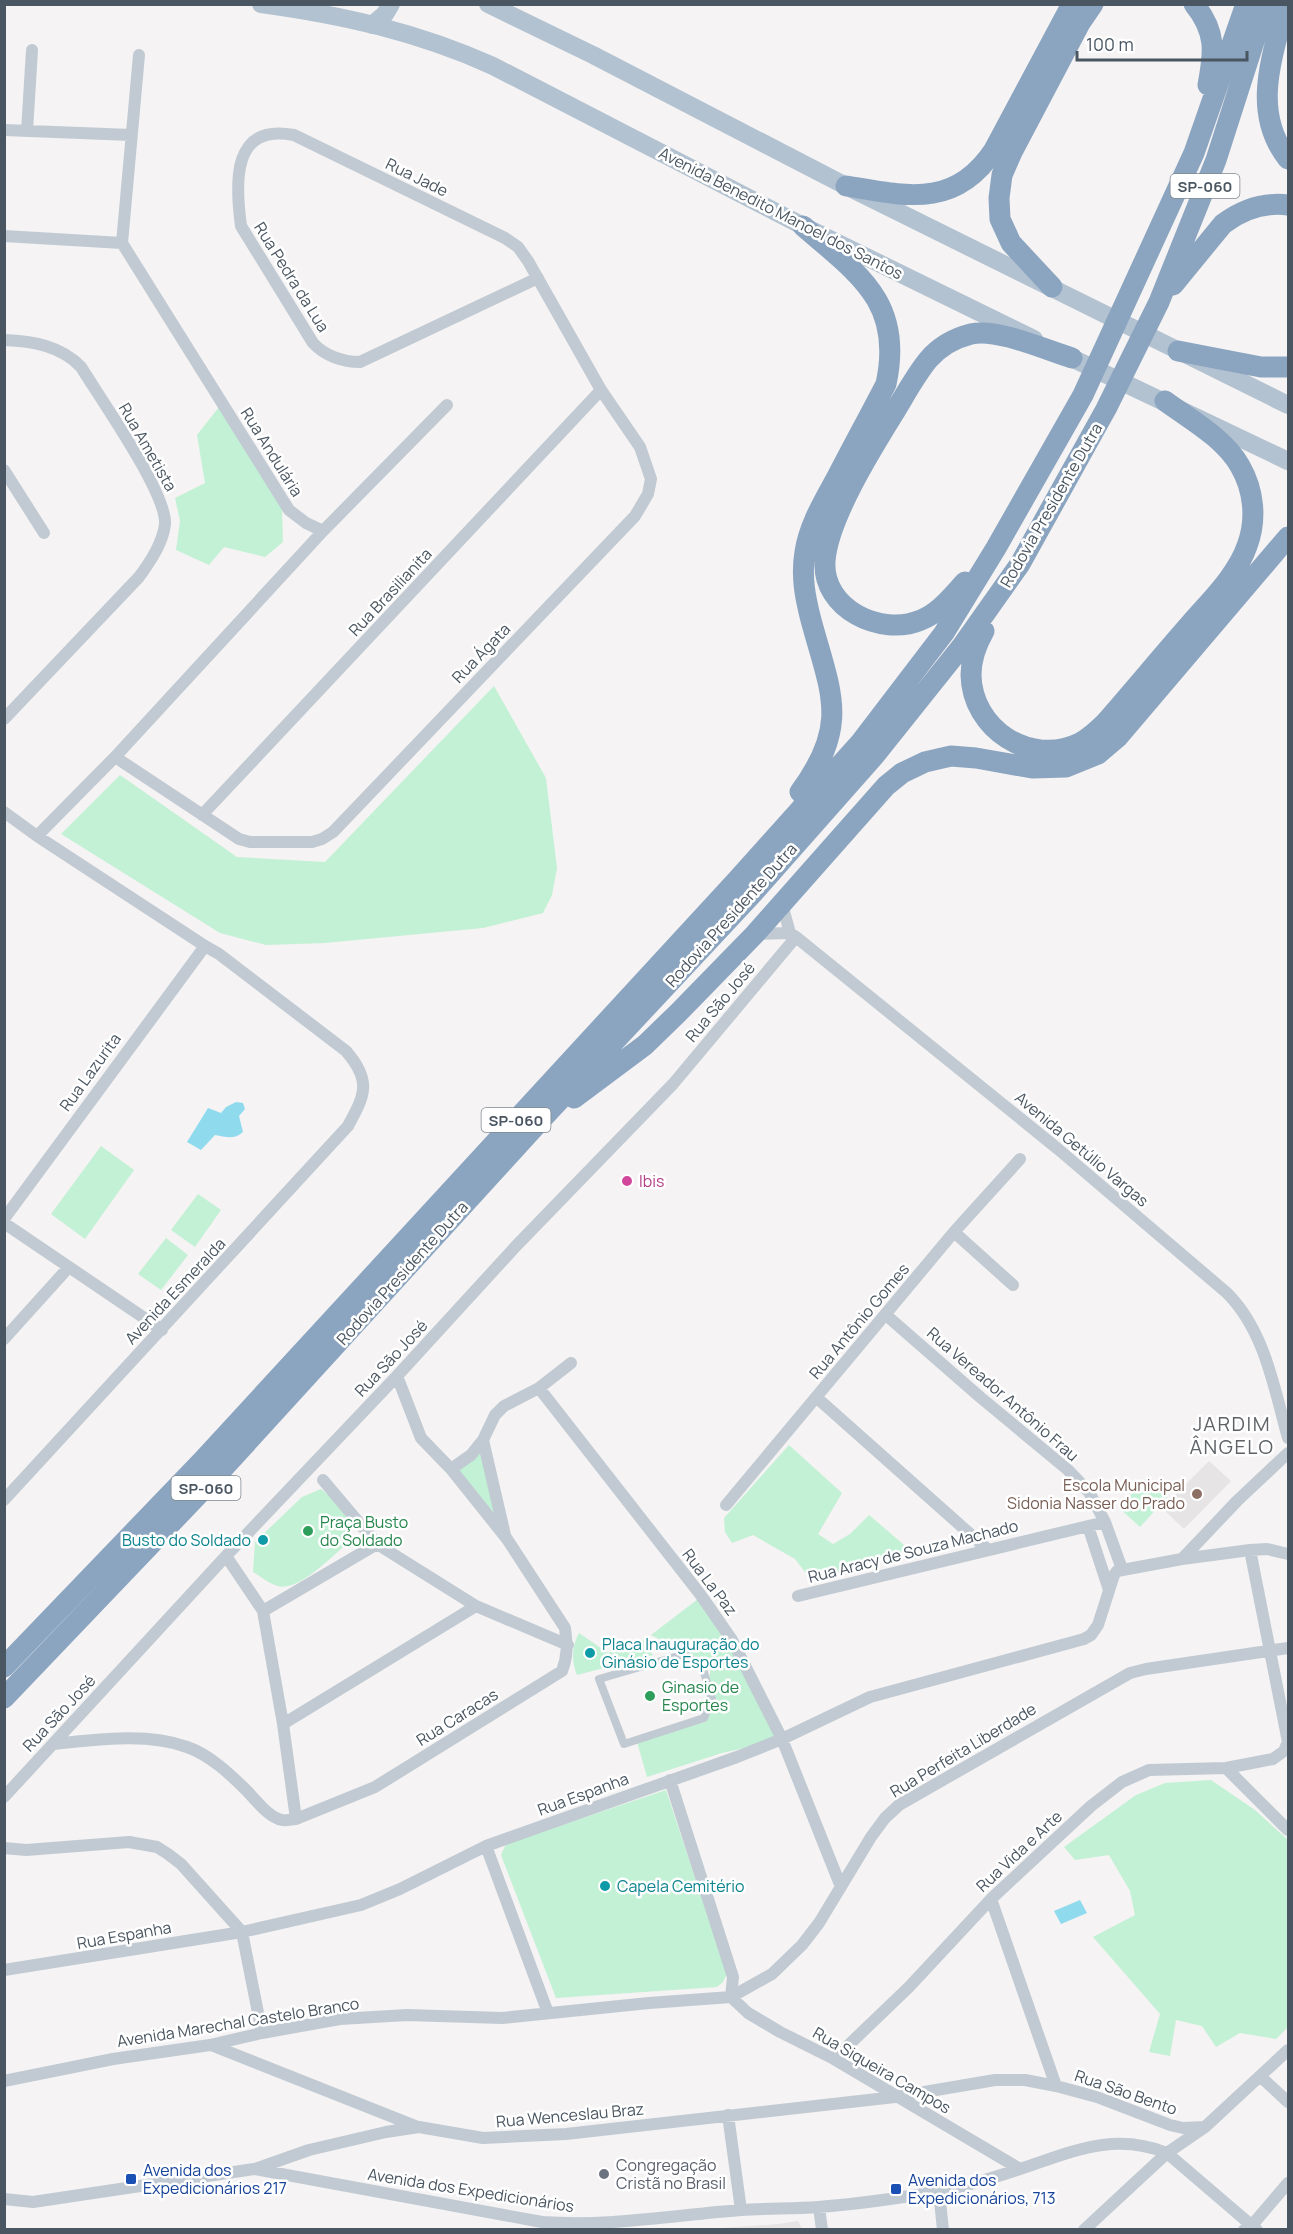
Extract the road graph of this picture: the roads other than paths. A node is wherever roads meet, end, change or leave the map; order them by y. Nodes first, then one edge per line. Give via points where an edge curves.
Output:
1 (261, 4) edge
2 (391, 4) edge
3 (488, 4) edge
4 (1072, 4) edge
5 (1093, 4) edge
6 (1194, 4) edge
7 (1246, 4) edge
8 (1266, 4) edge
9 (1286, 4) edge
10 (346, 12) edge
11 (372, 25) junction
12 (32, 50) dead end
13 (139, 55) dead end
14 (4, 130) edge
15 (27, 131) junction
16 (264, 134) joint
17 (131, 135) junction
18 (1194, 153) junction
19 (1288, 159) edge
20 (846, 186) junction
21 (1288, 205) edge
22 (803, 226) junction
23 (4, 236) edge
24 (122, 243) junction
25 (538, 278) junction
26 (1052, 287) junction
27 (1159, 302) junction
28 (4, 340) edge
29 (1178, 351) junction
30 (1072, 358) junction
31 (1288, 368) edge
32 (602, 390) junction
33 (1165, 401) junction
34 (447, 405) dead end
35 (1288, 405) edge
36 (1288, 461) edge
37 (4, 470) edge
38 (323, 531) junction
39 (44, 533) dead end
40 (1288, 537) edge
41 (996, 549) junction
42 (1020, 564) junction
43 (4, 719) edge
44 (115, 757) junction
45 (4, 812) edge
46 (202, 815) junction
47 (38, 836) junction
48 (737, 880) junction
49 (782, 904) junction
50 (755, 933) junction
51 (793, 935) junction
52 (205, 946) junction
53 (541, 1120) junction
54 (1020, 1159) dead end
55 (4, 1221) edge
56 (954, 1232) junction
57 (69, 1268) junction
58 (1013, 1285) dead end
59 (886, 1315) junction
60 (162, 1330) junction
61 (4, 1339) edge
62 (571, 1363) dead end
63 (397, 1376) junction
64 (539, 1388) junction
65 (816, 1397) junction
66 (1288, 1438) edge
67 (483, 1440) junction
68 (1288, 1453) edge
69 (451, 1469) junction
70 (322, 1480) dead end
71 (4, 1500) edge
72 (726, 1505) dead end
73 (1105, 1522) junction
74 (1088, 1526) junction
75 (507, 1539) junction
76 (377, 1544) junction
77 (987, 1549) junction
78 (1250, 1550) junction
79 (1288, 1554) edge
80 (226, 1556) junction
81 (1182, 1559) junction
82 (1122, 1569) junction
83 (1109, 1590) junction
84 (798, 1596) dead end
85 (476, 1606) junction
86 (263, 1611) junction
87 (568, 1645) junction
88 (1288, 1648) edge
89 (1269, 1651) junction
90 (4, 1666) edge
91 (4, 1698) edge
92 (283, 1724) junction
93 (782, 1739) junction
94 (636, 1741) joint
95 (53, 1744) junction
96 (1226, 1768) junction
97 (670, 1780) junction
98 (4, 1797) edge
99 (296, 1819) junction
100 (1288, 1830) edge
101 (486, 1846) junction
102 (4, 1848) edge
103 (841, 1887) junction
104 (991, 1899) junction
105 (242, 1932) junction
106 (4, 1970) edge
107 (731, 1997) junction
108 (548, 2013) junction
109 (262, 2033) junction
110 (210, 2045) junction
111 (1288, 2050) edge
112 (834, 2059) junction
113 (1261, 2077) junction
114 (4, 2081) edge
115 (1056, 2086) junction
116 (895, 2097) junction
117 (1288, 2102) edge
118 (728, 2115) junction
119 (419, 2127) junction
120 (1205, 2127) junction
121 (1167, 2153) junction
122 (254, 2169) junction
123 (1020, 2169) junction
124 (1288, 2183) edge
125 (939, 2191) junction
126 (4, 2199) edge
127 (819, 2207) junction
128 (741, 2210) junction
129 (695, 2215) junction
130 (580, 2227) edge
131 (1251, 2228) edge
132 (696, 2229) edge
133 (822, 2229) edge
134 (943, 2229) edge
135 (1084, 2229) edge

1 - 10 main road, Avenida Benedito Manoel dos Santos
2 - 11 main road
3 - 20 main road
4 - 20 highway via 994,150 970,178 948,190 924,196
5 - 26 highway via 1002,175 1000,219 1011,243
6 - 18 highway via 1207,22 1214,53
7 - 18 highway, Rodovia Presidente Dutra / SP-060
8 - 27 highway, Rodovia Presidente Dutra / SP-060 via 1216,160
9 - 19 highway via 1268,77 1266,104 1272,129
10 - 11 main road, Avenida Benedito Manoel dos Santos
11 - 22 main road, Avenida Benedito Manoel dos Santos via 417,35 493,66
12 - 15 street
13 - 17 street
14 - 15 street
15 - 17 street
16 - 25 street, Rua Jade via 294,135 505,238 518,247
16 - 25 street, Rua Pedra da Lua via 250,143 243,155 241,226 312,343 326,354 360,362
17 - 24 street
18 - 41 highway, Rodovia Presidente Dutra / SP-060 via 1083,395
20 - 26 main road
21 - 27 highway via 1256,207 1228,220
22 - 30 main road, Avenida Benedito Manoel dos Santos
22 - 48 highway via 872,291 891,336 891,362 886,384 819,512 805,552 804,594 832,703 829,740 813,774
23 - 24 street
24 - 38 street, Rua Andulária via 289,510
25 - 32 street, Rua Ágata
26 - 29 main road
27 - 42 highway, Rodovia Presidente Dutra / SP-060 via 1106,409
28 - 43 street, Rua Ametista via 56,348 81,367 152,482 163,504 165,524 153,558 139,577
29 - 31 highway via 1261,367
29 - 35 main road
30 - 33 main road, Avenida Benedito Manoel dos Santos
30 - 41 highway via 1001,335 972,334 950,342 930,358 870,452 833,527 825,562 834,592 855,614 883,625 903,625 923,620 940,608
32 - 46 street, Rua Brasilianita
32 - 46 street, Rua Ágata via 640,447 651,479 648,494 635,516 322,840 250,842 230,835
33 - 36 main road, Avenida Benedito Manoel dos Santos
33 - 42 highway via 1218,440 1240,466 1252,499 1248,543 1220,590 1105,723 1089,738 1068,747 1046,750 1013,742 988,722 974,694 974,653
34 - 38 street
37 - 39 street
38 - 44 street
40 - 49 highway via 1118,737 1098,754 1055,769 963,756 938,758 914,766 886,786
41 - 48 highway, Rodovia Presidente Dutra / SP-060 via 944,633 867,734
42 - 53 highway, Rodovia Presidente Dutra / SP-060 via 962,646 875,755 753,893
44 - 46 street, Rua Ágata
44 - 47 street
45 - 47 street
47 - 52 street
48 - 90 highway, Rodovia Presidente Dutra / SP-060 via 211,1451
49 - 50 highway
49 - 51 street
50 - 51 street
50 - 53 highway via 645,1045
51 - 63 street, Rua São José via 673,1084
51 - 66 street, Avenida Getúlio Vargas via 1058,1149 1236,1302 1259,1339
52 - 55 street, Rua Lazurita
52 - 60 street, Avenida Esmeralda via 346,1052 363,1079 363,1099 348,1126
53 - 91 highway, Rodovia Presidente Dutra / SP-060 via 218,1474
54 - 56 street, Rua Antônio Gomes
55 - 57 street
56 - 58 street
56 - 59 street, Rua Antônio Gomes
57 - 60 street
57 - 61 street
59 - 65 street, Rua Antônio Gomes
59 - 73 street, Rua Vereador Antônio Frau via 1068,1470 1089,1492
60 - 71 street, Avenida Esmeralda
62 - 64 street
63 - 69 street via 421,1438
63 - 80 street, Rua São José
64 - 67 street via 495,1414
64 - 93 street, Rua La Paz via 732,1640
65 - 72 street, Rua Antônio Gomes
65 - 77 street
67 - 69 street via 471,1455
67 - 75 street
68 - 81 street
69 - 75 street
70 - 76 street
73 - 74 street, Rua Aracy de Souza Machado
73 - 82 street, Rua Vereador Antônio Frau
74 - 77 street, Rua Aracy de Souza Machado
74 - 83 street
75 - 87 street via 565,1628
76 - 85 street
76 - 86 street
77 - 84 street, Rua Aracy de Souza Machado
78 - 79 street via 1268,1548
78 - 81 street
78 - 89 street
80 - 86 street
80 - 95 street, Rua São José
81 - 82 street
82 - 83 street, Rua Espanha via 1114,1575
83 - 93 street, Rua Espanha via 1095,1631 1084,1639 870,1696
85 - 87 street
85 - 92 street
86 - 92 street
87 - 99 street, Rua Caracas via 562,1671 375,1787
88 - 89 street, Rua Perfeita Liberdade
89 - 96 street, Rua Vida e Arte via 1288,1742 1273,1759
89 - 103 street, Rua Perfeita Liberdade via 1146,1669 1114,1681 899,1805 871,1837
92 - 99 street
93 - 97 street, Rua Espanha
93 - 103 street, Rua La Paz
94 - 94 street via 624,1744 599,1679 685,1654 703,1669 712,1699 704,1718
95 - 98 street, Rua São José
95 - 99 street via 134,1739 188,1747 225,1770 267,1812 282,1820
96 - 100 street
96 - 104 street, Rua Vida e Arte via 1149,1770 1129,1777 1091,1806
97 - 101 street, Rua Espanha
97 - 107 street via 733,1977
101 - 105 street, Rua Espanha via 361,1905
101 - 108 street
102 - 105 street via 26,1850 129,1842 156,1847 181,1864
103 - 107 street, Rua Perfeita Liberdade via 819,1923 788,1959 772,1974
104 - 112 street, Rua Vida e Arte
104 - 115 street
105 - 106 street, Rua Espanha
105 - 109 street
107 - 108 street, Avenida Marechal Castelo Branco
107 - 112 street, Rua Siqueira Campos via 748,2013
108 - 109 street, Avenida Marechal Castelo Branco via 501,2018 376,2016
109 - 110 street, Avenida Marechal Castelo Branco
110 - 114 street, Avenida Marechal Castelo Branco
110 - 119 street
111 - 113 street
112 - 116 street, Rua Siqueira Campos
113 - 117 street
113 - 120 street
115 - 116 street, Rua São Bento via 995,2080
115 - 120 street, Rua São Bento via 1170,2125
116 - 118 street, Rua Wenceslau Braz
116 - 123 street, Rua Siqueira Campos
118 - 119 street, Rua Wenceslau Braz via 506,2138 457,2135
118 - 128 street
119 - 122 street, Rua Wenceslau Braz via 309,2150
120 - 121 street
121 - 123 street, Avenida dos Expedicionários via 1149,2146 1108,2143 1079,2148
121 - 131 street, Avenida dos Expedicionários
121 - 135 street
122 - 126 street, Avenida dos Expedicionários via 33,2202
122 - 130 street, Avenida dos Expedicionários
123 - 125 street, Avenida dos Expedicionários
124 - 131 street
125 - 127 street, Avenida dos Expedicionários
125 - 134 street
127 - 128 street, Avenida dos Expedicionários
127 - 133 street
128 - 129 street, Avenida dos Expedicionários
129 - 130 street, Avenida dos Expedicionários
129 - 132 street

